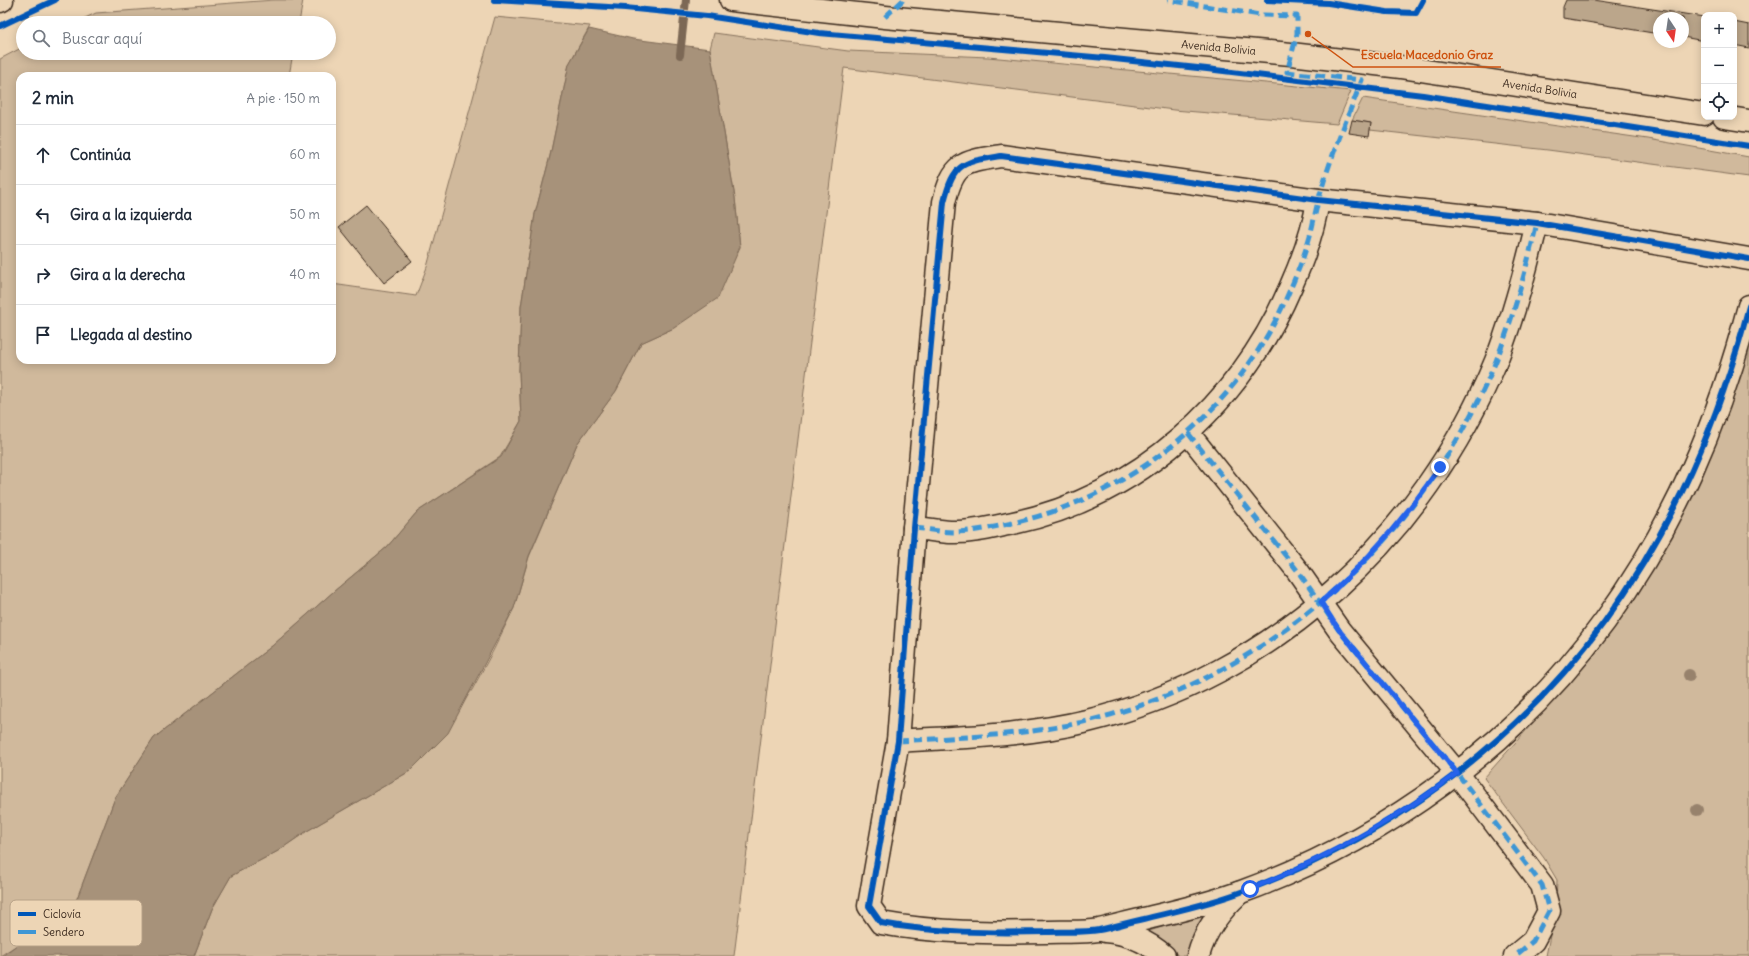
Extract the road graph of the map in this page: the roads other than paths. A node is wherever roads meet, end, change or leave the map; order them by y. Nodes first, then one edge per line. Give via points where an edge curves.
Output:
1 (731, 0) edge
2 (1701, 114) edge
3 (1737, 119) edge
4 (1749, 121) edge
5 (1318, 200) junction
6 (1538, 222) junction
7 (1749, 259) edge
8 (1749, 306) edge
9 (1188, 433) junction
10 (914, 528) junction
11 (1321, 602) junction
12 (898, 741) junction
13 (1457, 773) junction
14 (1240, 893) junction
15 (1096, 931) junction
16 (1164, 956) edge
17 (1198, 956) edge
18 (1515, 956) edge

1 - 2 street, Avenida Bolivia via 1370,63
3 - 4 street
5 - 6 street
5 - 9 street via 1309,240 1273,325 1240,376 1220,401
5 - 10 street via 1001,156 972,160 957,168 944,202
6 - 7 street
6 - 11 street via 1510,324 1493,368 1462,431 1417,500 1371,556
8 - 13 street via 1731,372 1716,414 1688,481 1650,551 1604,621 1554,682 1500,737
9 - 10 street via 1138,471 1108,489 1071,506 1033,519 986,528 952,532
9 - 11 street
10 - 12 street
11 - 12 street via 1292,626 1232,664 1183,689 1125,711 1086,722 1027,732
11 - 13 street via 1339,630
12 - 15 street via 869,906 881,923 945,931
13 - 14 street via 1426,797 1356,840
13 - 18 street via 1542,885 1549,911 1533,941
14 - 15 street
14 - 17 street via 1214,921
15 - 16 street via 1120,932 1134,937 1148,943

